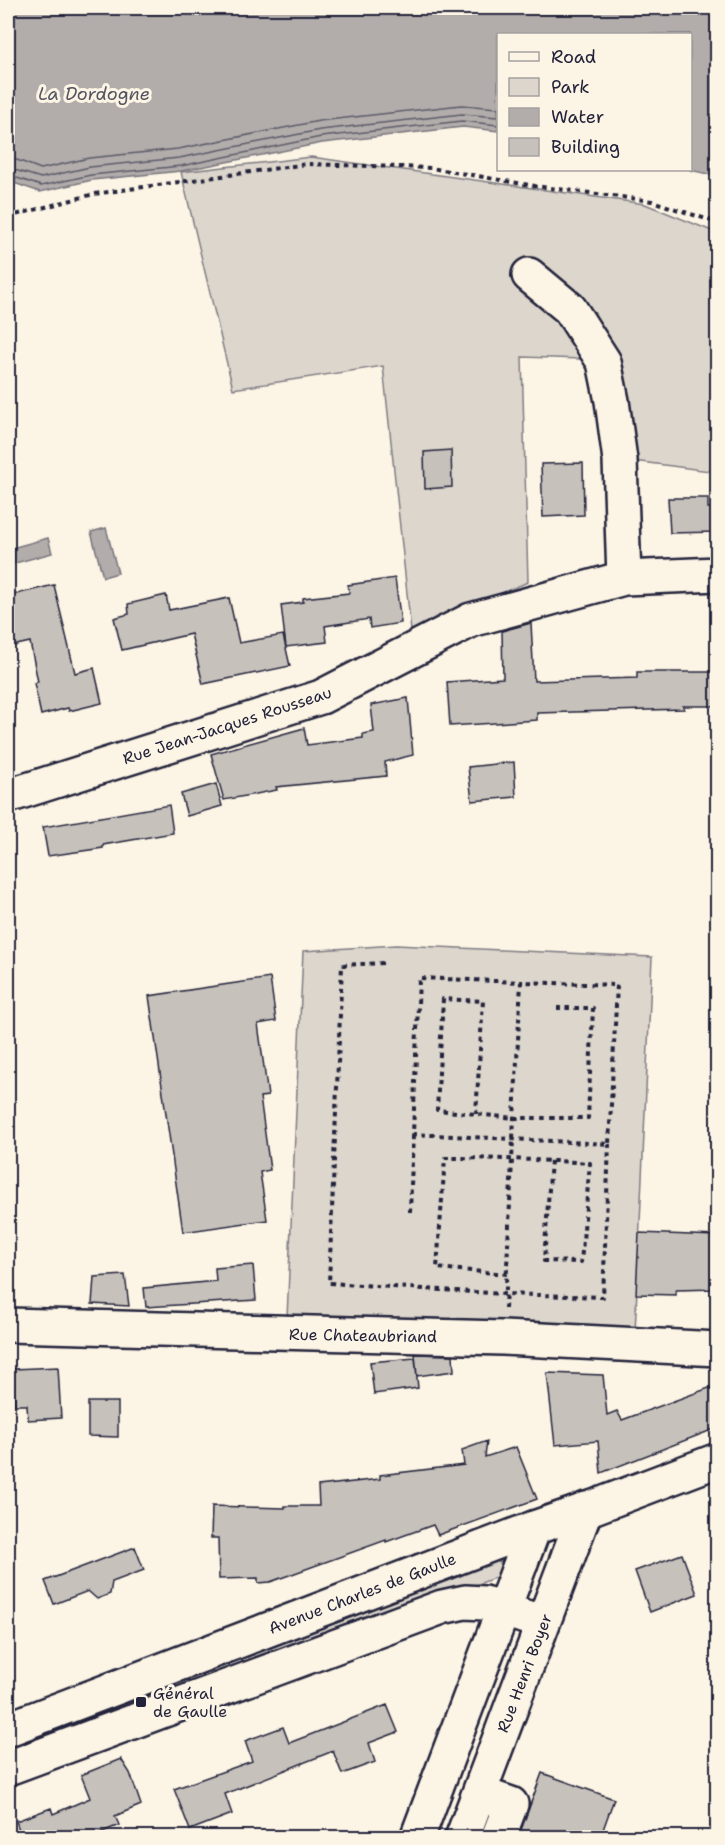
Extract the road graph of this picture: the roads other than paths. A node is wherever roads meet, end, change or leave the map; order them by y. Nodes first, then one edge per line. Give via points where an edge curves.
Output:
1 (529, 275) dead end
2 (717, 574) edge
3 (624, 578) junction
4 (8, 796) edge
5 (8, 1325) edge
6 (717, 1349) edge
7 (717, 1460) edge
8 (586, 1509) junction
9 (534, 1528) junction
10 (504, 1609) junction
11 (543, 1623) junction
12 (8, 1729) edge
13 (8, 1768) edge
14 (479, 1793) junction
15 (417, 1838) edge
16 (462, 1838) edge
17 (498, 1838) edge

1 - 3 street via 570,309 603,362 620,460
2 - 3 street, Rue Jean-Jacques Rousseau
3 - 4 street, Rue Jean-Jacques Rousseau via 471,620 321,697
5 - 6 street, Rue Chateaubriand via 503,1338
7 - 8 street, Avenue Charles de Gaulle
8 - 9 street, Avenue Charles de Gaulle
8 - 11 street, Rue Henri Boyer
9 - 10 street
9 - 12 street, Avenue Charles de Gaulle
10 - 11 street
10 - 13 street via 465,1602 442,1607
10 - 15 street
11 - 14 street, Rue Henri Boyer
14 - 16 street, Rue Henri Boyer
14 - 17 street via 511,1804

